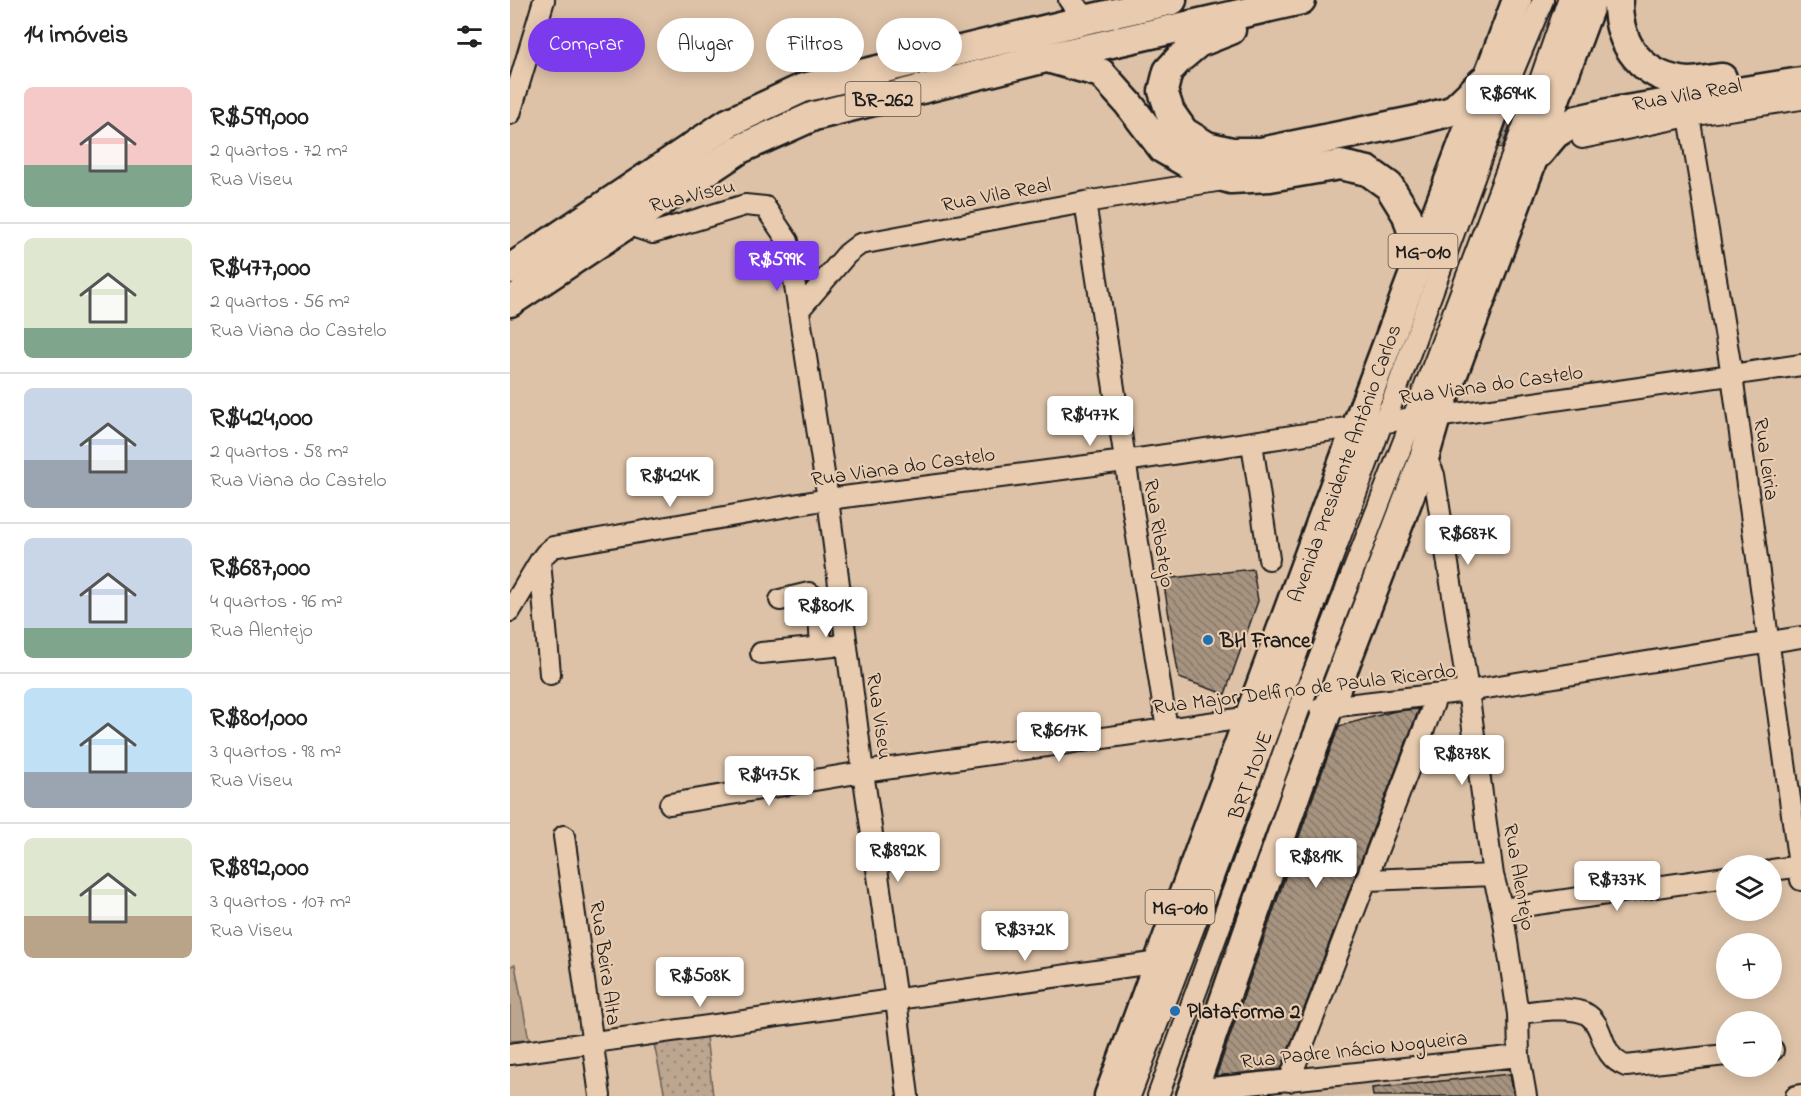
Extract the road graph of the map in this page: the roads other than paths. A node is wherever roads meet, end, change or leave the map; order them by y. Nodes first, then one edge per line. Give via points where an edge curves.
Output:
1 (544, 0) edge
2 (1170, 0) edge
3 (1301, 0) edge
4 (1312, 0) edge
5 (1517, 0) edge
6 (1543, 0) edge
7 (1568, 0) edge
8 (1592, 0) edge
9 (1618, 0) edge
10 (1079, 9) edge
11 (1046, 58) junction
12 (1801, 66) edge
13 (1489, 75) junction
14 (1801, 82) edge
15 (1801, 99) edge
16 (510, 114) edge
17 (1689, 116) junction
18 (1582, 138) dead end
19 (1530, 164) junction
20 (1231, 179) junction
21 (1085, 202) junction
22 (626, 224) junction
23 (1420, 258) junction
24 (510, 269) edge
25 (510, 302) edge
26 (799, 310) junction
27 (1801, 365) edge
28 (1732, 375) junction
29 (1424, 418) junction
30 (1369, 425) junction
31 (1252, 443) junction
32 (1425, 454) junction
33 (1125, 461) junction
34 (828, 500) junction
35 (1269, 559) dead end
36 (540, 561) junction
37 (780, 600) dead end
38 (510, 611) edge
39 (1801, 637) edge
40 (1768, 642) junction
41 (846, 645) junction
42 (821, 647) junction
43 (761, 653) dead end
44 (550, 674) dead end
45 (1468, 692) junction
46 (1437, 695) junction
47 (1329, 707) junction
48 (1299, 710) junction
49 (1263, 715) junction
50 (1167, 729) junction
51 (863, 772) junction
52 (1299, 785) junction
53 (669, 804) dead end
54 (564, 836) dead end
55 (1242, 870) junction
56 (1782, 870) edge
57 (1800, 871) edge
58 (1493, 875) junction
59 (1716, 878) edge
60 (1368, 880) junction
61 (1502, 909) junction
62 (1168, 967) junction
63 (1220, 969) junction
64 (896, 1000) junction
65 (1518, 1014) junction
66 (593, 1042) junction
67 (510, 1054) edge
68 (1520, 1056) junction
69 (1716, 1056) edge
70 (1289, 1081) junction
71 (1192, 1093) edge
72 (1801, 1095) edge
73 (600, 1096) edge
74 (908, 1096) edge
75 (1109, 1096) edge
76 (1130, 1096) edge
77 (1158, 1096) edge
78 (1526, 1096) edge
79 (1796, 1096) edge

1 - 16 street
2 - 10 highway, BR-262
3 - 11 highway, BR-262
4 - 13 highway via 1198,43 1179,59 1168,71 1163,91 1170,112 1184,132 1208,146 1232,152 1261,152 1452,111
5 - 13 highway, Avenida Presidente Antônio Carlos / MG-010
6 - 30 street via 1512,74 1391,405
7 - 29 street, BRT MOVE
8 - 19 highway
9 - 12 highway via 1621,31 1629,50 1650,70 1668,78 1697,82
10 - 24 highway, BR-262 via 803,88 728,123
11 - 20 highway via 1101,73 1164,149 1199,170
11 - 22 highway, BR-262 via 814,116 740,149
13 - 23 highway, Avenida Presidente Antônio Carlos / MG-010
14 - 19 highway via 1577,120 1556,134
15 - 17 street, Rua Vila Real
17 - 18 street, Rua Vila Real
17 - 28 street, Rua Leiria
19 - 29 highway via 1456,366
20 - 21 street, Rua Vila Real
20 - 23 highway via 1340,165 1368,171 1389,186 1407,215
21 - 26 street, Rua Vila Real via 860,244
21 - 33 street, Rua Ribatejo
22 - 25 highway, BR-262
22 - 26 street, Rua Viseu via 652,233 746,205 765,207 788,241
23 - 30 highway, Avenida Presidente Antônio Carlos / MG-010
26 - 34 street, Rua Viseu
27 - 28 street, Rua Viana do Castelo
28 - 29 street, Rua Viana do Castelo
28 - 40 street, Rua Leiria
29 - 30 street, Rua Viana do Castelo
29 - 32 highway
29 - 48 street, BRT MOVE
30 - 31 street, Rua Viana do Castelo
30 - 49 highway, Avenida Presidente Antônio Carlos / MG-010
31 - 33 street, Rua Viana do Castelo
31 - 35 street
32 - 45 street, Rua Alentejo via 1434,475
32 - 47 highway
33 - 34 street, Rua Viana do Castelo
33 - 50 street, Rua Ribatejo
34 - 36 street, Rua Viana do Castelo via 553,547
34 - 41 street, Rua Viseu
36 - 38 street, Rua Viana do Castelo
36 - 44 street
37 - 42 street via 809,593 818,599
39 - 40 street, Rua Major Delfino de Paula Ricardo
40 - 45 street, Rua Major Delfino de Paula Ricardo
40 - 57 street, Rua Leiria
41 - 42 street
41 - 51 street, Rua Viseu
42 - 43 street
45 - 46 street, Rua Major Delfino de Paula Ricardo
45 - 58 street, Rua Alentejo
46 - 47 street, Rua Major Delfino de Paula Ricardo
46 - 60 street
47 - 48 street, Rua Major Delfino de Paula Ricardo
47 - 52 highway
48 - 49 street, Rua Major Delfino de Paula Ricardo
48 - 55 street, BRT MOVE
49 - 50 street, Rua Major Delfino de Paula Ricardo
49 - 62 street, BRT MOVE
49 - 62 highway, Avenida Presidente Antônio Carlos / MG-010 via 1190,879
50 - 51 street, Rua Major Delfino de Paula Ricardo
51 - 53 street, Rua Major Delfino de Paula Ricardo
51 - 64 street, Rua Viseu
52 - 55 street
52 - 63 highway
54 - 66 street, Rua Beira Alta
55 - 63 street, BRT MOVE
56 - 57 street
58 - 60 street
58 - 61 street, Rua Alentejo
59 - 61 street
60 - 70 street
61 - 65 street, Rua Alentejo
62 - 64 street
62 - 75 highway, Avenida Presidente Antônio Carlos / MG-010
62 - 76 street, BRT MOVE
63 - 71 highway
63 - 77 street, BRT MOVE
64 - 66 street
64 - 74 street, Rua Viseu
65 - 68 street, Rua Alentejo
65 - 69 street via 1540,1010 1588,1015 1609,1053 1626,1066
66 - 67 street
66 - 73 street, Rua Beira Alta
68 - 70 street, Rua Padre Inácio Nogueira
68 - 78 street, Rua Alentejo
70 - 71 street, Rua Padre Inácio Nogueira
72 - 79 street

